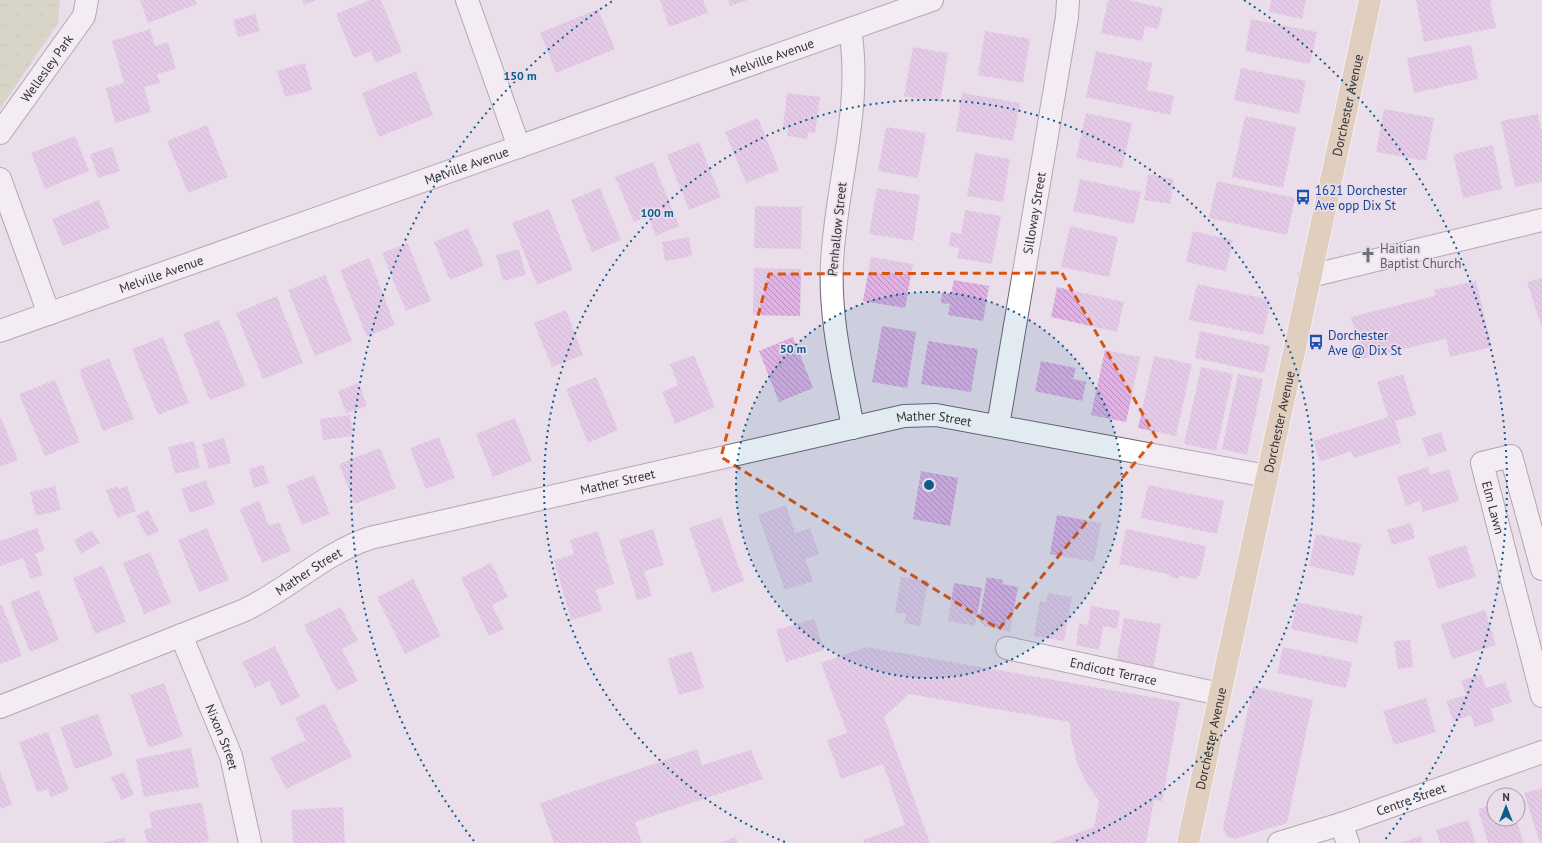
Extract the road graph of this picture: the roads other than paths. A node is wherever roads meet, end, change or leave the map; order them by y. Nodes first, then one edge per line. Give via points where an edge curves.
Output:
1 (87, 0) edge
2 (467, 0) edge
3 (932, 0) edge
4 (1068, 0) edge
5 (1370, 0) edge
6 (850, 29) junction
7 (0, 133) edge
8 (519, 147) junction
9 (0, 179) edge
10 (1542, 220) edge
11 (1310, 276) junction
12 (49, 314) junction
13 (0, 331) edge
14 (998, 426) junction
15 (853, 428) junction
16 (1267, 476) junction
17 (1542, 569) edge
18 (1511, 577) junction
19 (181, 635) junction
20 (1007, 648) dead end
21 (1220, 694) junction
22 (1542, 696) edge
23 (0, 707) edge
24 (1542, 752) edge
25 (1344, 833) edge
26 (250, 843) edge
27 (1188, 843) edge
28 (1279, 843) edge

1 - 7 street, Wellesley Park via 84,16
2 - 8 street
3 - 6 street, Melville Avenue
4 - 14 street, Silloway Street
5 - 11 main road, Dorchester Avenue
6 - 8 street, Melville Avenue
6 - 15 street, Penhallow Street via 854,62 853,94 833,248 831,295 834,329
8 - 12 street, Melville Avenue
9 - 12 street
10 - 11 street
11 - 16 main road, Dorchester Avenue
12 - 13 street, Melville Avenue
14 - 15 street, Mather Street via 925,415 904,416
14 - 16 street, Mather Street
15 - 19 street, Mather Street via 370,538 348,547 259,603
16 - 21 main road, Dorchester Avenue
17 - 18 street
17 - 18 street, Elm Lawn via 1511,456 1482,462
18 - 22 street, Elm Lawn
19 - 23 street, Mather Street
19 - 26 street, Nixon Street via 231,756
20 - 21 street, Endicott Terrace
21 - 27 main road, Dorchester Avenue
24 - 25 street, Centre Street
25 - 28 street, Centre Street

